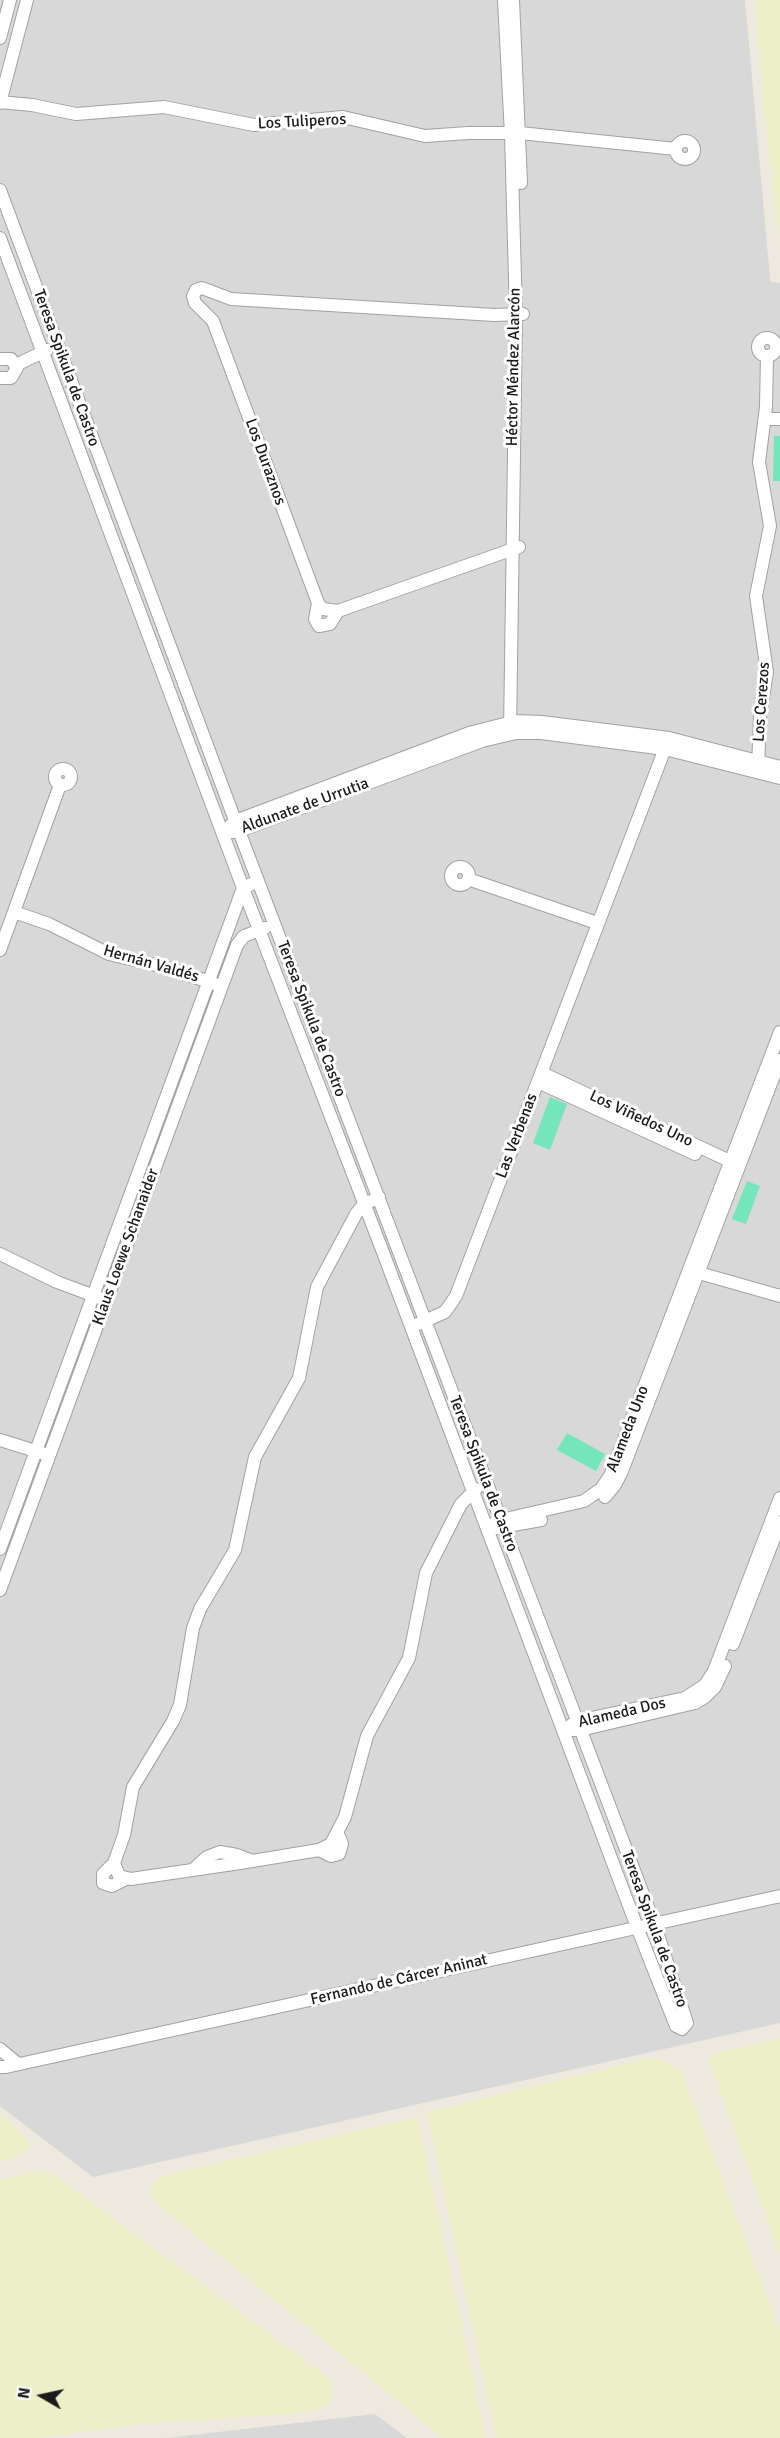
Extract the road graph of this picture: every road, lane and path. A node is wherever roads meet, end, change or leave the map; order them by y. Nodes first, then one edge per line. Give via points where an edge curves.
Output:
1 (10, 0) edge
2 (27, 0) edge
3 (504, 0) edge
4 (513, 0) edge
5 (0, 38) edge
6 (0, 102) edge
7 (515, 134) junction
8 (676, 149) dead end
9 (0, 190) edge
10 (0, 238) edge
11 (231, 299) junction
12 (520, 314) junction
13 (213, 321) junction
14 (58, 346) junction
15 (42, 352) junction
16 (766, 356) dead end
17 (0, 359) edge
18 (16, 365) junction
19 (0, 378) edge
20 (765, 419) junction
21 (780, 419) edge
22 (132, 545) junction
23 (515, 548) junction
24 (117, 551) junction
25 (513, 727) junction
26 (667, 743) junction
27 (758, 767) junction
28 (780, 767) edge
29 (780, 778) edge
30 (60, 785) dead end
31 (237, 826) junction
32 (222, 832) junction
33 (468, 879) dead end
34 (258, 881) junction
35 (243, 888) junction
36 (14, 912) junction
37 (597, 923) junction
38 (274, 924) junction
39 (258, 930) junction
40 (0, 950) edge
41 (208, 981) junction
42 (222, 986) junction
43 (780, 1032) edge
44 (780, 1060) edge
45 (540, 1077) junction
46 (734, 1167) junction
47 (379, 1197) junction
48 (363, 1205) junction
49 (0, 1254) edge
50 (693, 1272) junction
51 (780, 1296) edge
52 (100, 1298) junction
53 (425, 1321) junction
54 (411, 1327) junction
55 (0, 1440) edge
56 (36, 1451) junction
57 (49, 1456) junction
58 (487, 1483) junction
59 (472, 1491) junction
60 (780, 1498) edge
61 (780, 1523) edge
62 (503, 1524) junction
63 (486, 1528) junction
64 (0, 1549) edge
65 (0, 1590) edge
66 (579, 1726) junction
67 (563, 1730) junction
68 (780, 1896) edge
69 (654, 1923) junction
70 (637, 1927) junction
71 (0, 2049) edge
72 (18, 2064) junction
73 (0, 2067) edge

1 - 5 street
2 - 6 street
3 - 7 street, Héctor Méndez Alarcón
4 - 7 street, Héctor Méndez Alarcón
6 - 7 street, Los Tuliperos via 84,114 164,106 254,126 343,117 424,136
7 - 8 street, Los Tuliperos
7 - 12 street, Héctor Méndez Alarcón
9 - 14 street, Teresa Spikula de Castro
10 - 15 street, Teresa Spikula de Castro
11 - 12 street, Los Duraznos
11 - 13 street via 217,307
11 - 13 street, Los Duraznos via 205,288 195,291 195,303
12 - 23 street, Héctor Méndez Alarcón
13 - 23 street, Los Duraznos via 318,603 315,619 319,626 330,624 338,611
14 - 15 street
14 - 22 street, Teresa Spikula de Castro
15 - 18 street
15 - 24 street, Teresa Spikula de Castro
16 - 20 street, Los Cerezos
17 - 18 street via 7,358
18 - 19 street via 11,378
20 - 21 street
20 - 27 street, Los Cerezos via 759,462 770,526 756,596 767,665
22 - 24 street
22 - 31 street, Teresa Spikula de Castro
23 - 25 street, Héctor Méndez Alarcón
24 - 32 street, Teresa Spikula de Castro
25 - 26 street, Aldunate de Urrutia via 541,733
25 - 31 street, Aldunate de Urrutia via 483,741
26 - 27 street, Aldunate de Urrutia
26 - 37 street, Las Verbenas
27 - 28 street, Aldunate de Urrutia
27 - 29 street, Aldunate de Urrutia
30 - 36 street
31 - 32 street, Aldunate de Urrutia
31 - 34 street, Teresa Spikula de Castro
32 - 35 street, Teresa Spikula de Castro
33 - 37 street
34 - 35 street
34 - 38 street, Teresa Spikula de Castro
35 - 39 street, Teresa Spikula de Castro
35 - 41 street, Klaus Loewe Schanaider
36 - 40 street
36 - 41 street, Hernán Valdés via 50,924 109,954
37 - 45 street, Las Verbenas
38 - 39 street, Klaus Loewe Schanaider
38 - 47 street, Teresa Spikula de Castro
39 - 42 street, Klaus Loewe Schanaider via 239,941
39 - 48 street, Teresa Spikula de Castro
41 - 42 street, Hernán Valdés
41 - 52 street, Klaus Loewe Schanaider
42 - 52 street, Klaus Loewe Schanaider
43 - 46 street, Alameda Uno
44 - 46 street, Alameda Uno
45 - 46 street, Los Viñedos Uno
45 - 53 street, Las Verbenas via 456,1296 445,1312
46 - 50 street, Alameda Uno
47 - 48 street
47 - 53 street, Teresa Spikula de Castro
48 - 54 street, Teresa Spikula de Castro
48 - 59 street via 317,1287 298,1378 255,1457 238,1543 196,1619 180,1705 134,1786 114,1863 117,1874 126,1879 195,1868 220,1852 250,1860 319,1850 332,1856 339,1854 342,1844 338,1834 366,1736 409,1658 426,1574 458,1510
49 - 52 street
50 - 51 street
50 - 62 street, Alameda Uno via 615,1485 588,1508
52 - 56 street, Klaus Loewe Schanaider
52 - 57 street, Klaus Loewe Schanaider
53 - 54 street, Las Verbenas
53 - 58 street, Teresa Spikula de Castro
54 - 59 street, Teresa Spikula de Castro
55 - 56 street
56 - 57 street
56 - 64 street, Klaus Loewe Schanaider
57 - 65 street, Klaus Loewe Schanaider
58 - 59 street
58 - 62 street, Teresa Spikula de Castro
59 - 63 street, Teresa Spikula de Castro
60 - 66 street, Alameda Dos via 714,1671 705,1685 685,1698
61 - 66 street, Alameda Dos via 711,1692 685,1707
62 - 63 street, Alameda Uno
62 - 66 street, Teresa Spikula de Castro
63 - 67 street, Teresa Spikula de Castro
66 - 67 street, Alameda Dos
66 - 69 street, Teresa Spikula de Castro
67 - 70 street, Teresa Spikula de Castro
68 - 69 street, Fernando de Cárcer Aninat
69 - 70 street, Fernando de Cárcer Aninat
69 - 70 street, Teresa Spikula de Castro via 687,2023 682,2030 676,2026
70 - 72 street, Fernando de Cárcer Aninat
71 - 72 street
72 - 73 street

